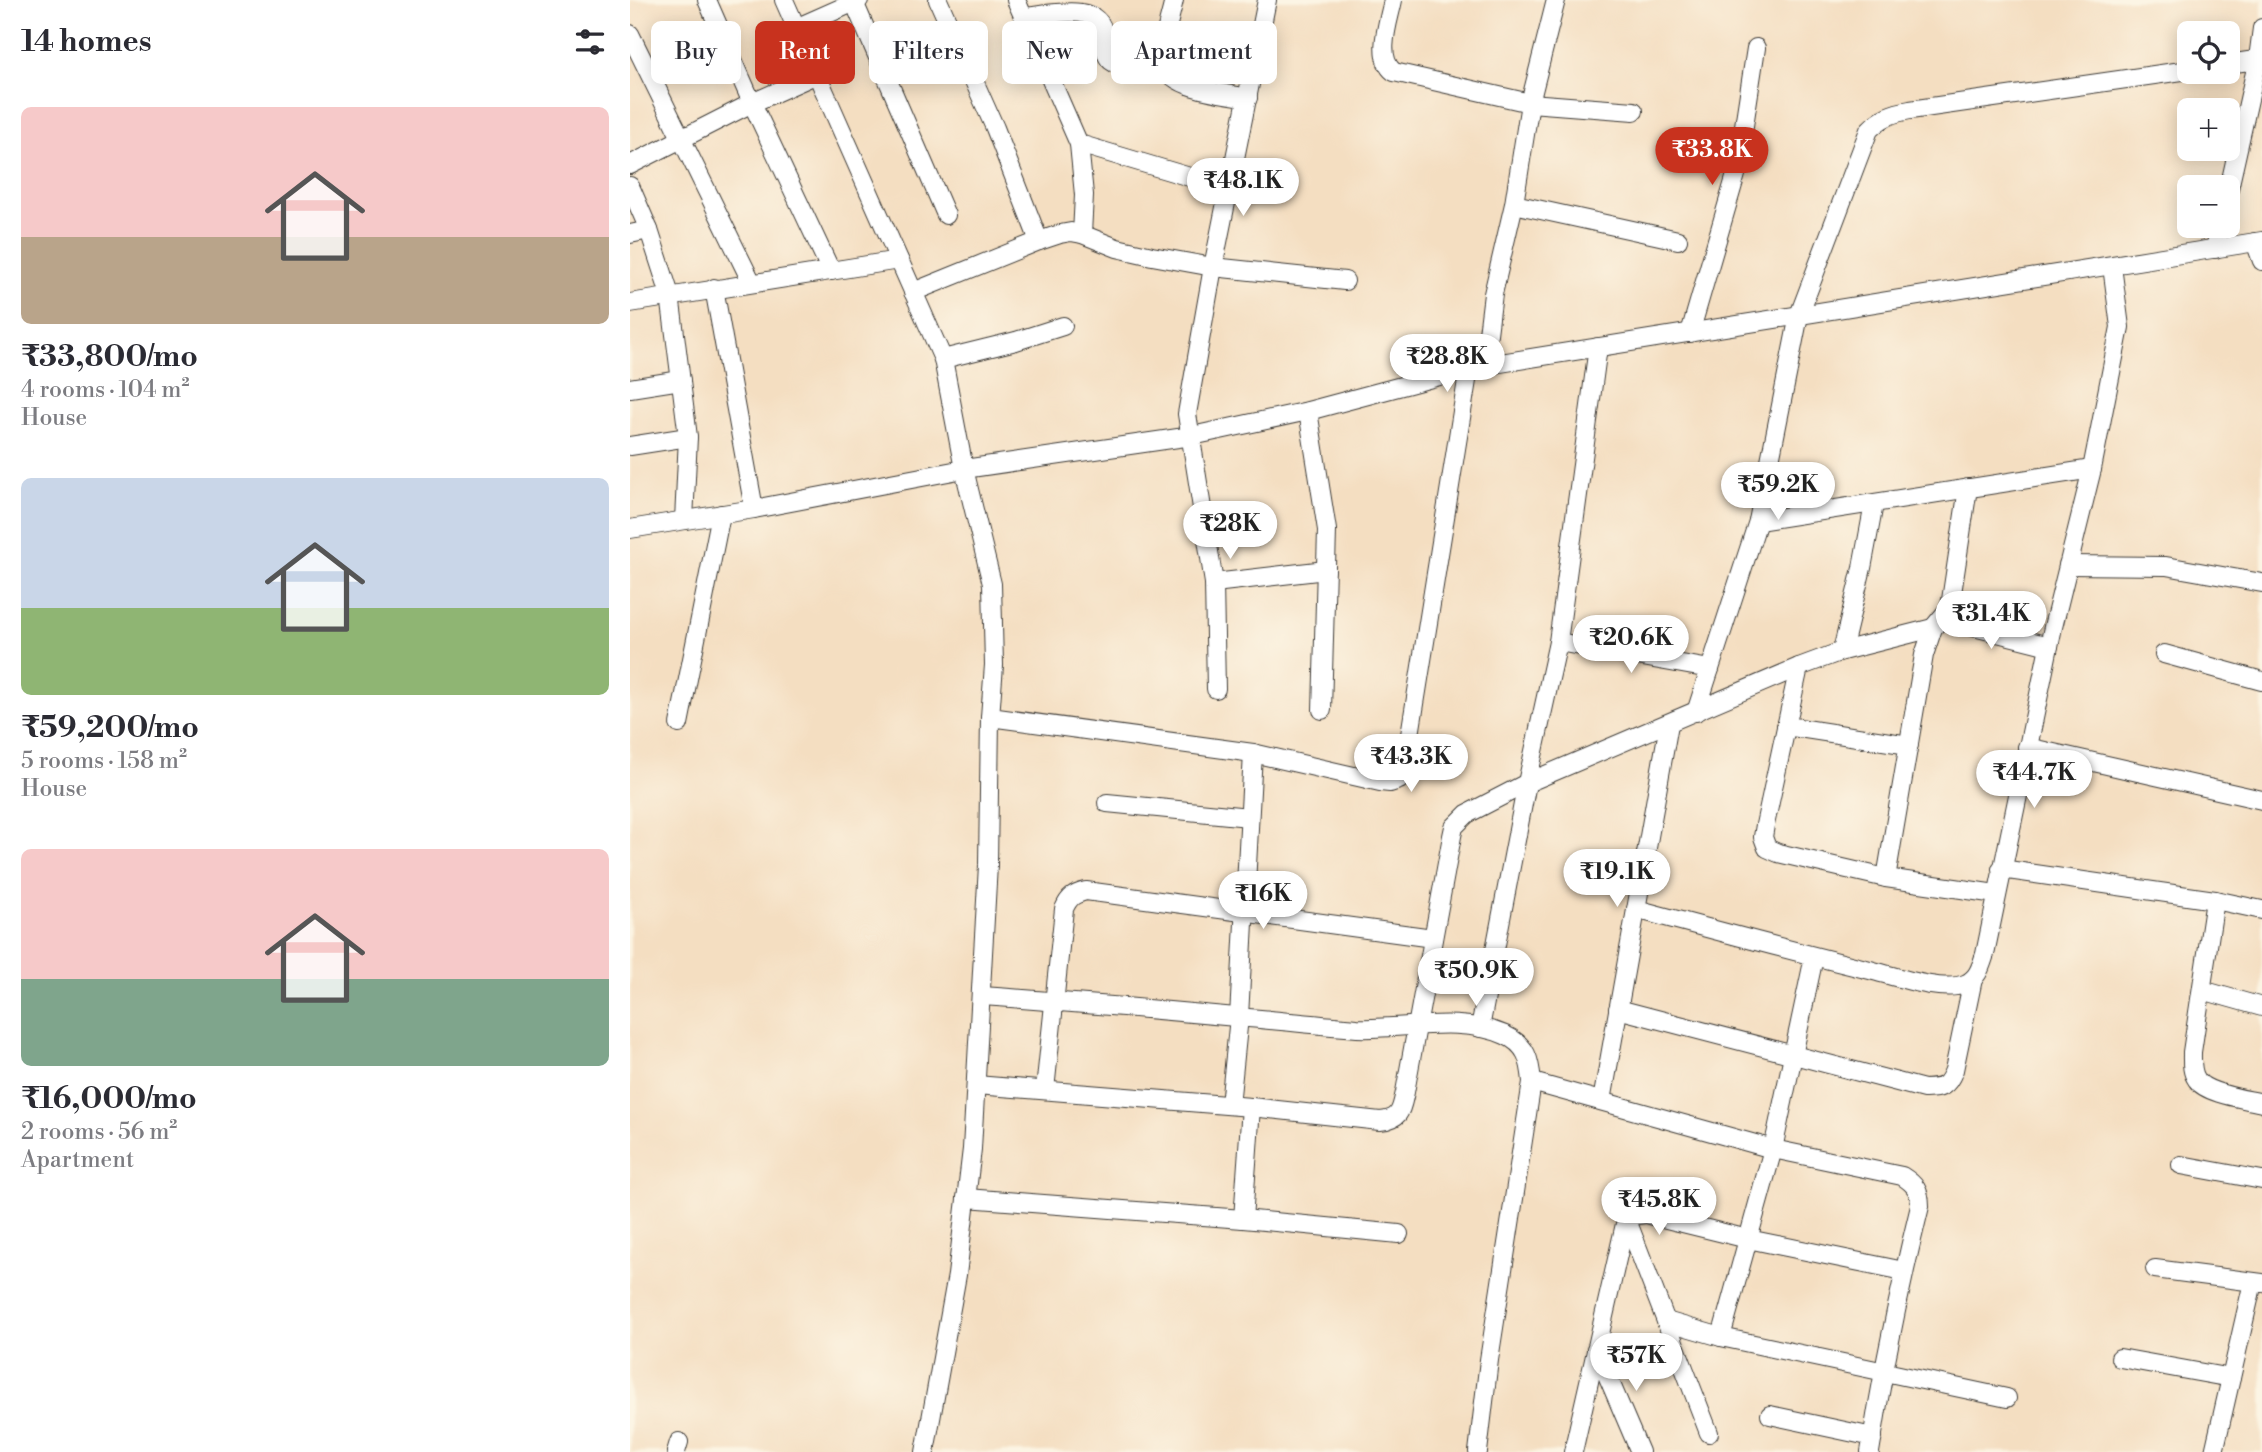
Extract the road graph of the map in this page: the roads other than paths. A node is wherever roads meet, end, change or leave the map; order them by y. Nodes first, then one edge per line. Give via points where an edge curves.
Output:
1 (707, 0) edge
2 (784, 0) edge
3 (938, 0) edge
4 (1016, 0) edge
5 (1174, 0) edge
6 (1267, 0) edge
7 (1393, 0) edge
8 (1556, 0) edge
9 (857, 1) edge
10 (1024, 17) junction
11 (793, 21) edge
12 (810, 21) edge
13 (1169, 21) edge
14 (2262, 28) edge
15 (630, 34) edge
16 (1756, 47) dead end
17 (2260, 59) edge
18 (1111, 60) edge
19 (2240, 62) edge
20 (2177, 71) edge
21 (795, 84) edge
22 (821, 84) edge
23 (1185, 84) edge
24 (1248, 98) junction
25 (752, 103) junction
26 (1530, 103) junction
27 (1634, 111) dead end
28 (682, 139) junction
29 (1079, 144) junction
30 (630, 164) edge
31 (2232, 175) edge
32 (630, 186) edge
33 (1230, 189) junction
34 (1514, 204) junction
35 (946, 215) dead end
36 (649, 230) junction
37 (630, 234) edge
38 (1082, 234) junction
39 (2217, 238) edge
40 (1040, 240) junction
41 (1678, 240) dead end
42 (2258, 242) edge
43 (2215, 249) junction
44 (899, 260) junction
45 (2262, 261) edge
46 (2112, 266) junction
47 (1213, 267) junction
48 (831, 271) junction
49 (1345, 281) dead end
50 (752, 283) junction
51 (714, 288) junction
52 (913, 292) junction
53 (670, 295) junction
54 (630, 303) edge
55 (1799, 315) junction
56 (1063, 326) dead end
57 (1690, 333) junction
58 (1598, 347) junction
59 (943, 359) junction
60 (1469, 368) junction
61 (681, 380) junction
62 (630, 388) edge
63 (1308, 411) junction
64 (1192, 436) junction
65 (688, 437) junction
66 (630, 446) edge
67 (964, 469) junction
68 (2092, 470) junction
69 (1968, 488) junction
70 (1874, 504) junction
71 (754, 509) junction
72 (720, 514) junction
73 (684, 520) junction
74 (1758, 521) junction
75 (630, 523) edge
76 (2068, 565) junction
77 (1326, 570) junction
78 (1214, 583) junction
79 (2262, 583) edge
80 (1937, 624) junction
81 (1558, 642) junction
82 (2049, 646) junction
83 (1842, 651) junction
84 (2164, 654) dead end
85 (1799, 667) junction
86 (1710, 669) junction
87 (2262, 681) edge
88 (1216, 689) dead end
89 (1322, 710) dead end
90 (1696, 712) junction
91 (990, 717) junction
92 (679, 723) dead end
93 (1669, 724) junction
94 (1786, 726) junction
95 (1909, 745) junction
96 (2027, 747) junction
97 (1253, 753) junction
98 (1527, 783) junction
99 (2262, 800) edge
100 (1107, 803) dead end
101 (1249, 817) junction
102 (2001, 869) junction
103 (1886, 878) junction
104 (1996, 894) junction
105 (2215, 900) junction
106 (1636, 909) junction
107 (2262, 910) edge
108 (1244, 911) junction
109 (1433, 938) junction
110 (1814, 957) junction
111 (1973, 979) junction
112 (2202, 990) junction
113 (982, 996) junction
114 (1054, 1001) junction
115 (2262, 1007) edge
116 (1618, 1009) junction
117 (1239, 1017) junction
118 (1417, 1026) junction
119 (1480, 1028) junction
120 (1793, 1055) junction
121 (1532, 1082) junction
122 (976, 1085) junction
123 (1045, 1090) junction
124 (1602, 1101) junction
125 (2262, 1103) edge
126 (1230, 1105) junction
127 (1251, 1107) junction
128 (1773, 1149) junction
129 (2181, 1165) dead end
130 (2262, 1180) edge
131 (966, 1198) junction
132 (1243, 1219) junction
133 (1628, 1220) junction
134 (1399, 1234) dead end
135 (1748, 1239) junction
136 (2155, 1269) dead end
137 (1904, 1271) junction
138 (2258, 1283) edge
139 (1666, 1321) junction
140 (1721, 1338) junction
141 (1597, 1349) junction
142 (2120, 1358) dead end
143 (1883, 1372) junction
144 (2231, 1378) junction
145 (2007, 1398) dead end
146 (1770, 1415) dead end
147 (1709, 1433) dead end
148 (1872, 1445) edge
149 (925, 1452) edge
150 (1478, 1452) edge
151 (1573, 1452) edge
152 (1640, 1452) edge
153 (2214, 1452) edge

1 - 25 street
2 - 11 street
3 - 40 street
4 - 10 street
5 - 13 street
6 - 24 street
7 - 26 street via 1385,55 1394,72
8 - 26 street
9 - 12 street
9 - 35 street
10 - 18 street via 1088,13 1100,22
10 - 29 street
14 - 17 street
15 - 28 street
16 - 57 street via 1737,171
17 - 19 street
17 - 31 street
20 - 55 street via 1910,110 1878,120 1869,130
21 - 25 street
22 - 44 street
23 - 24 street
24 - 33 street
25 - 28 street
25 - 48 street
26 - 27 street
26 - 34 street
28 - 30 street
28 - 50 street
29 - 33 street
29 - 38 street
32 - 36 street
33 - 47 street
34 - 41 street
34 - 60 street via 1488,334
36 - 37 street
36 - 53 street
38 - 40 street via 1060,233
38 - 47 street via 1117,248
39 - 43 street
40 - 52 street
42 - 43 street
42 - 45 street
43 - 46 street
44 - 48 street
44 - 52 street
46 - 55 street
46 - 68 street via 2120,327
47 - 49 street
47 - 64 street via 1187,414
48 - 50 street
50 - 51 street
51 - 53 street
51 - 71 street
52 - 59 street
53 - 54 street
53 - 61 street
55 - 57 street
55 - 74 street
56 - 59 street
57 - 58 street
58 - 60 street
58 - 81 street
59 - 67 street
60 - 63 street
60 - 97 street via 1401,775 1395,782 1380,782
61 - 62 street
61 - 65 street
63 - 64 street
63 - 77 street via 1327,530
64 - 67 street
64 - 78 street
65 - 66 street
65 - 73 street
67 - 71 street
67 - 91 street via 992,584
68 - 69 street
68 - 76 street
69 - 70 street
69 - 80 street via 1951,600
70 - 74 street
70 - 83 street
71 - 72 street
72 - 73 street
72 - 92 street
73 - 75 street
74 - 86 street
76 - 79 street via 2166,566
76 - 82 street
77 - 78 street
77 - 89 street
78 - 88 street
80 - 82 street
80 - 83 street
80 - 95 street via 1924,655
81 - 86 street
81 - 98 street
82 - 96 street
83 - 85 street
84 - 87 street
85 - 90 street
85 - 94 street
86 - 90 street
90 - 93 street
91 - 97 street
91 - 113 street
93 - 98 street
93 - 106 street
94 - 95 street
94 - 103 street via 1763,837 1767,848
95 - 103 street
96 - 99 street
96 - 102 street
97 - 101 street
98 - 109 street via 1475,808 1454,827
98 - 119 street
100 - 101 street
101 - 108 street
102 - 104 street
102 - 105 street
103 - 104 street
104 - 111 street via 1985,954
105 - 107 street
105 - 112 street
106 - 110 street
106 - 116 street
108 - 109 street
108 - 114 street via 1076,893 1064,909
108 - 117 street
109 - 118 street
110 - 111 street via 1946,986
110 - 120 street
111 - 120 street via 1954,1070 1941,1088 1924,1089
112 - 115 street
112 - 125 street via 2192,1052 2195,1078 2211,1090
113 - 114 street
113 - 122 street
114 - 117 street
114 - 123 street
116 - 120 street
116 - 124 street
117 - 118 street via 1361,1028
117 - 126 street
118 - 119 street
118 - 127 street via 1402,1106 1394,1118 1380,1121
119 - 121 street via 1517,1041 1530,1060
120 - 128 street
121 - 124 street
121 - 150 street
122 - 123 street
122 - 131 street
123 - 126 street
124 - 128 street
126 - 127 street
127 - 132 street
128 - 135 street
128 - 137 street via 1902,1176 1916,1186 1920,1206
129 - 130 street
131 - 132 street
131 - 149 street
132 - 134 street
133 - 135 street via 1646,1214
133 - 139 street
133 - 141 street
135 - 137 street
135 - 140 street
136 - 138 street
137 - 143 street
138 - 144 street
139 - 140 street
139 - 147 street
140 - 143 street
141 - 151 street
141 - 152 street
142 - 144 street
143 - 145 street
143 - 148 street
144 - 153 street
146 - 148 street

